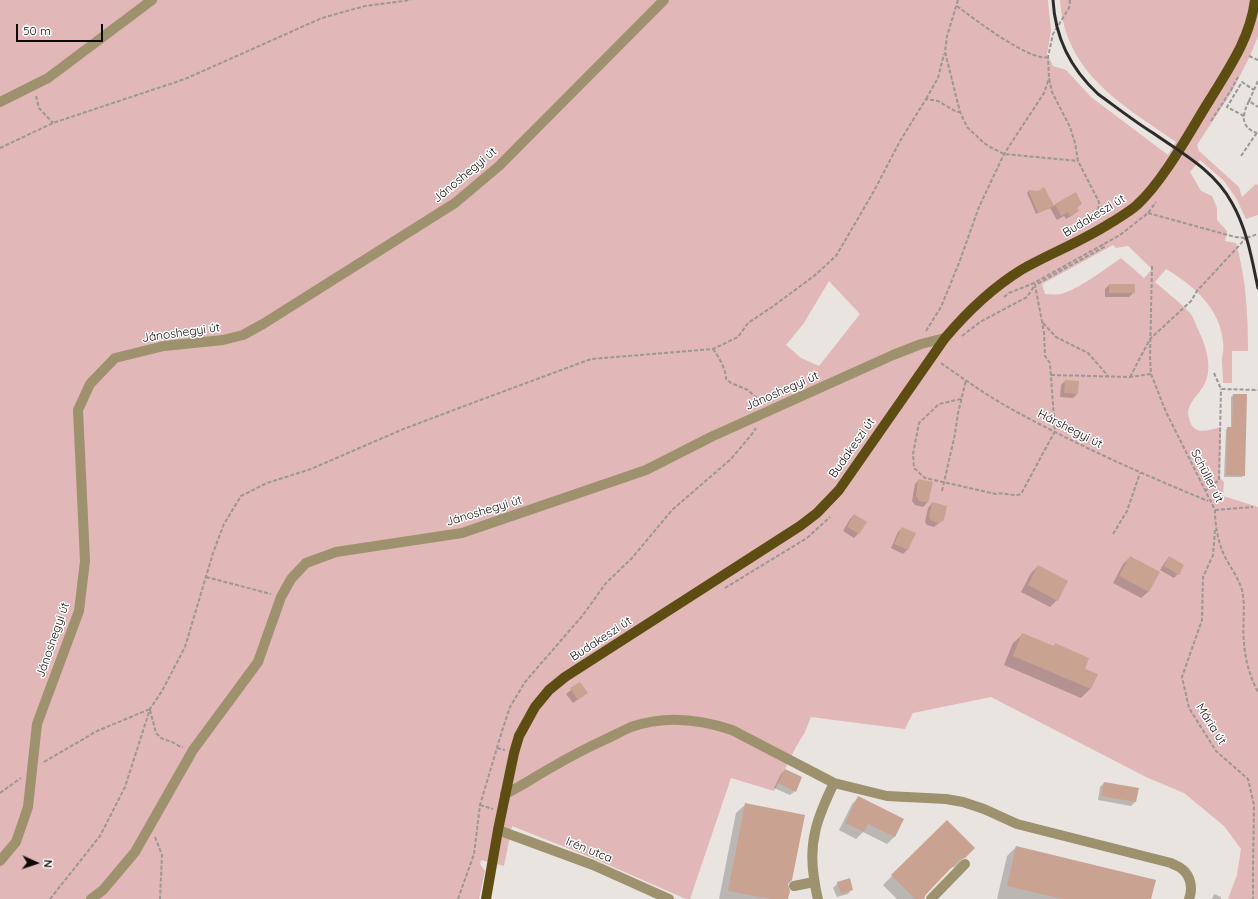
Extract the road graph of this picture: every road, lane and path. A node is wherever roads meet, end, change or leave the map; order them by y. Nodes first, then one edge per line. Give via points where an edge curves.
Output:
1 (152, 0) edge
2 (411, 0) edge
3 (664, 0) edge
4 (958, 0) edge
5 (1070, 0) edge
6 (1255, 0) edge
7 (957, 6) junction
8 (945, 52) junction
9 (1249, 56) dead end
10 (1048, 57) junction
11 (1258, 60) edge
12 (1049, 78) junction
13 (1258, 81) edge
14 (32, 85) junction
15 (1254, 90) junction
16 (926, 99) junction
17 (0, 102) edge
18 (1249, 102) junction
19 (1258, 107) edge
20 (960, 112) junction
21 (1244, 116) junction
22 (53, 123) junction
23 (1257, 132) edge
24 (0, 148) edge
25 (1004, 154) junction
26 (1242, 156) dead end
27 (1078, 161) junction
28 (1089, 221) dead end
29 (1258, 234) edge
30 (1246, 238) junction
31 (1152, 266) dead end
32 (1042, 322) junction
33 (944, 338) junction
34 (1150, 339) junction
35 (921, 344) junction
36 (712, 350) junction
37 (932, 356) junction
38 (1214, 373) dead end
39 (1151, 374) junction
40 (1051, 375) junction
41 (1108, 376) junction
42 (1130, 377) junction
43 (966, 380) junction
44 (1221, 389) junction
45 (1258, 390) edge
46 (961, 399) junction
47 (768, 411) junction
48 (1055, 431) junction
49 (1140, 473) junction
50 (944, 482) junction
51 (942, 491) dead end
52 (1205, 491) junction
53 (1209, 501) junction
54 (1252, 507) dead end
55 (1215, 510) junction
56 (1215, 527) junction
57 (1113, 534) dead end
58 (206, 577) junction
59 (282, 597) junction
60 (1258, 692) edge
61 (150, 709) junction
62 (193, 750) junction
63 (31, 770) junction
64 (834, 783) junction
65 (0, 793) edge
66 (505, 794) junction
67 (151, 824) junction
68 (498, 830) junction
69 (0, 862) edge
70 (965, 864) dead end
71 (814, 882) junction
72 (794, 886) dead end
73 (50, 899) edge
74 (91, 899) edge
75 (160, 899) edge
76 (458, 899) edge
77 (486, 899) edge
78 (668, 899) edge
79 (818, 899) edge
80 (931, 899) edge
81 (1189, 899) edge
82 (1253, 899) edge

1 - 14 street via 48,78
2 - 22 path via 365,6 322,18 185,80
3 - 63 street, Jánoshegyi út via 499,166 455,203 243,335 223,340 164,346 115,358 90,384 78,410 84,561 79,611 37,724
4 - 7 path
5 - 10 path via 1069,8 1053,34
6 - 33 main road, Budakeszi út via 1249,27 1238,53 1146,196 1126,214 1002,283 964,316
7 - 8 path via 947,36
7 - 10 path via 1003,39 1035,56
8 - 16 path via 938,78
8 - 20 path
9 - 11 path
10 - 12 path
12 - 25 path via 1044,93
12 - 27 path via 1052,92 1070,127
13 - 15 path
14 - 17 street
14 - 22 path via 39,108
15 - 18 path
15 - 21 path via 1242,82 1228,107
16 - 20 path via 938,101
16 - 36 path via 836,256 814,276 748,324 738,337
18 - 19 path
18 - 21 path
20 - 25 path via 964,123 975,136
21 - 23 path via 1246,125 1251,131
22 - 24 path
23 - 26 path
25 - 27 path
25 - 35 path via 979,207 941,307
27 - 28 path via 1099,202 1098,213
29 - 30 path
30 - 32 path via 1230,236 1148,213 1120,235 1103,244 1104,247 1034,286
30 - 34 path via 1197,291 1191,301
31 - 34 path, Schüller út
32 - 40 path via 1045,356 1050,363
32 - 41 path via 1056,337 1088,353
33 - 35 street, Jánoshegyi út
33 - 37 main road, Budakeszi út
34 - 39 path, Schüller út
34 - 42 path
35 - 37 street
35 - 47 street, Jánoshegyi út
36 - 47 path via 717,355 726,379 756,396
36 - 58 path via 592,359 483,398 310,469 267,483 241,496 224,524
37 - 43 path, Hárshegyi út
37 - 66 main road, Budakeszi út via 847,478 817,513 565,677 549,690 529,715 519,736
38 - 44 path
39 - 42 path
39 - 52 path, Schüller út via 1166,412
40 - 41 path
40 - 48 path
41 - 42 path
43 - 46 path
43 - 48 path, Hárshegyi út via 1014,411
44 - 45 path
44 - 52 path via 1220,480
46 - 50 path
46 - 50 path via 939,404 926,415 919,423 912,454 914,468 926,478
47 - 59 street, Jánoshegyi út via 646,470 462,533 336,552 306,564 291,579
47 - 76 path via 731,459 672,510 632,558 606,583 525,682 510,707 502,731 480,805 474,854
48 - 49 path, Hárshegyi út
48 - 50 path via 1021,494 996,494
49 - 53 path, Hárshegyi út
49 - 57 path via 1127,511
50 - 51 path
52 - 53 path, Schüller út
53 - 55 path, Schüller út
54 - 55 path
55 - 56 path, Schüller út
56 - 60 path, Schüller út via 1222,549 1241,588 1245,650
56 - 82 path, Mária út via 1213,555 1203,577 1202,620 1182,677 1189,708 1212,745 1248,779 1254,805
58 - 59 path
58 - 61 path via 185,647
59 - 62 street, Jánoshegyi út via 258,662
61 - 62 path via 156,733 161,738
61 - 63 path via 97,731
61 - 73 path via 125,788 100,836
62 - 67 street, Jánoshegyi út
63 - 65 path
63 - 69 street, Jánoshegyi út via 28,807 16,842
64 - 66 street via 732,730 716,724 683,720 654,722 631,728 575,753 521,787
64 - 71 street via 825,802 812,844
64 - 81 street via 887,796 963,802 1017,824 1171,863 1187,875 1192,889
66 - 68 main road, Budakeszi út
67 - 74 street, Jánoshegyi út via 135,852 103,890
67 - 75 path via 162,855
68 - 77 main road, Budakeszi út
68 - 78 street, Irén utca via 593,865
70 - 80 street
71 - 72 street
71 - 79 street

